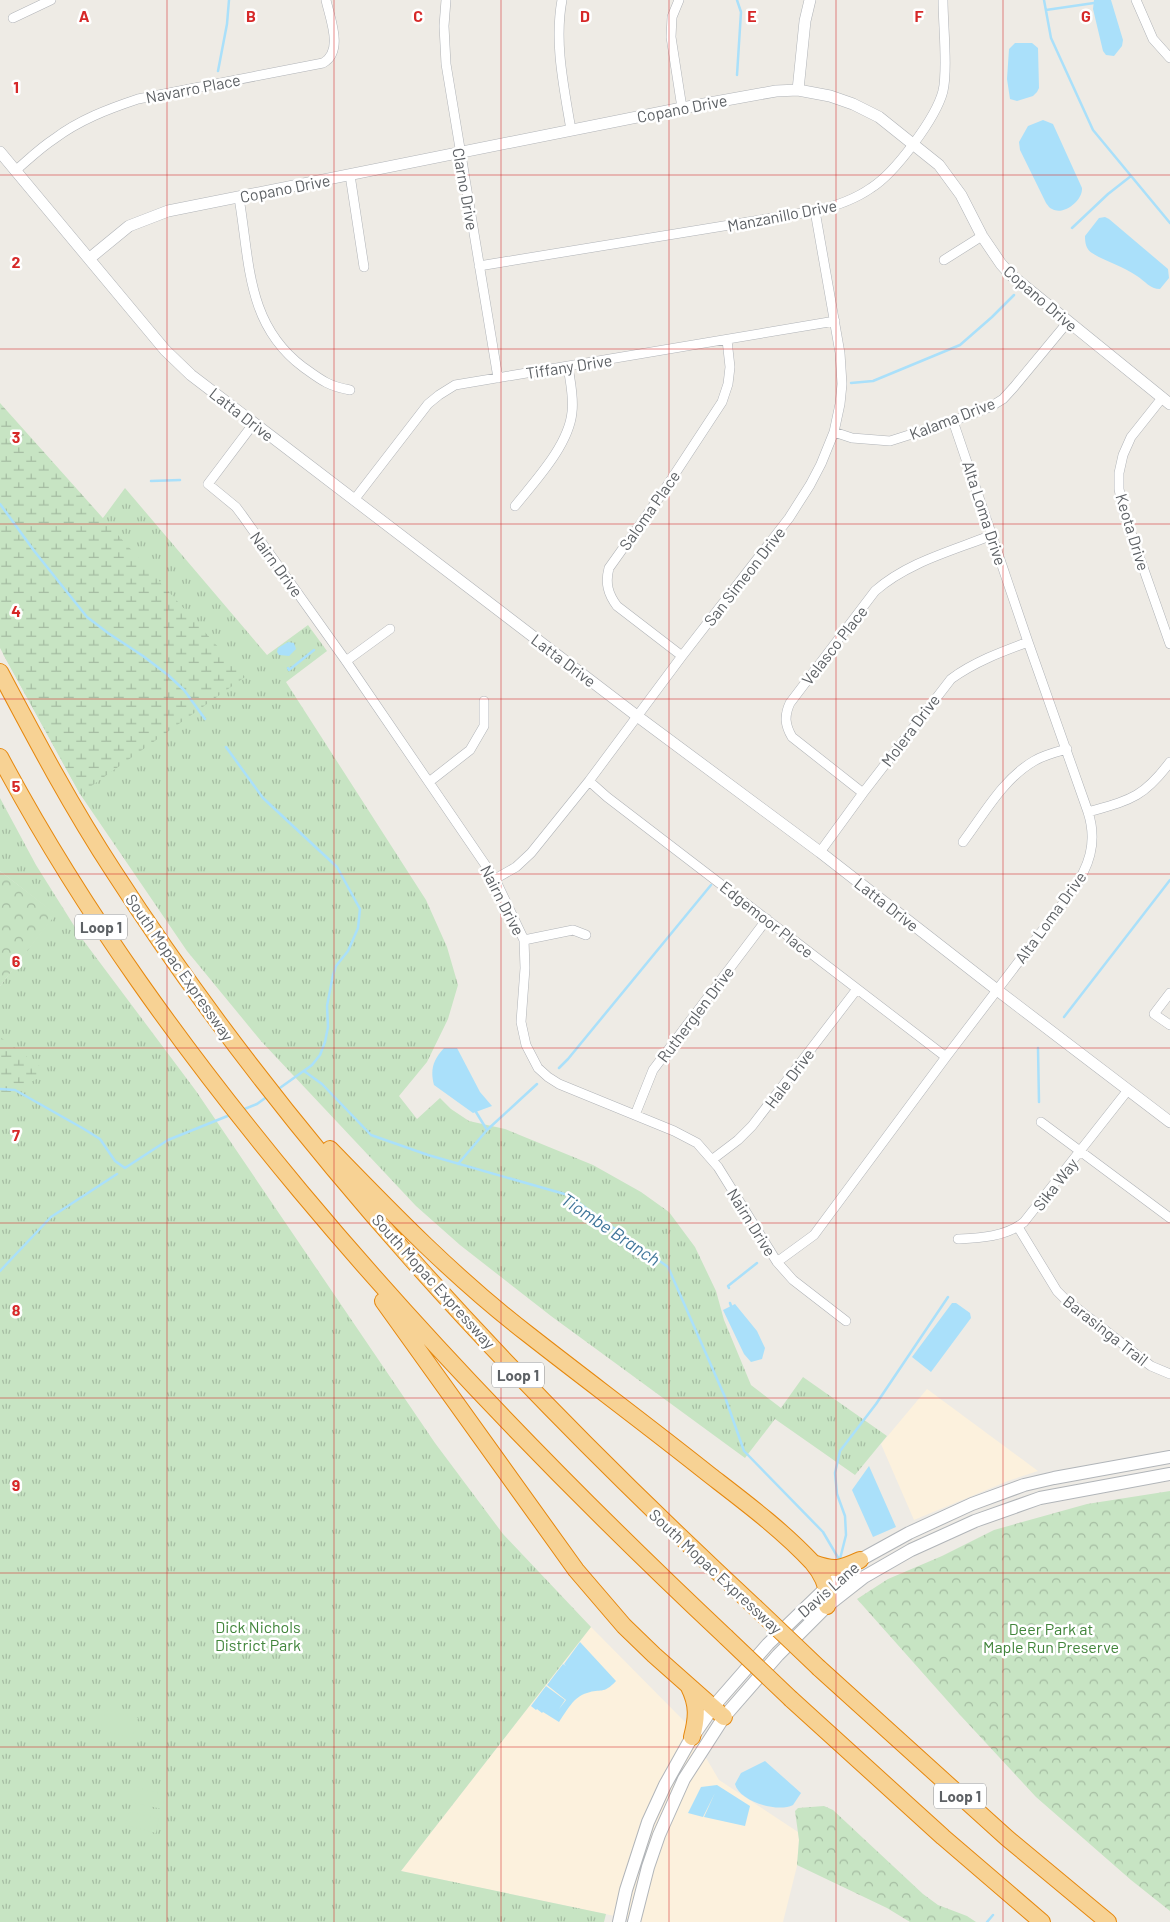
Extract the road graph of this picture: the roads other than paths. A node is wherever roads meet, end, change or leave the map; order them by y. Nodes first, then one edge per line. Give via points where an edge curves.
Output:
1 (51, 0) edge
2 (326, 0) edge
3 (446, 0) edge
4 (562, 0) edge
5 (679, 0) edge
6 (810, 0) edge
7 (943, 0) edge
8 (1136, 0) edge
9 (12, 18) dead end
10 (1170, 58) edge
11 (798, 90) junction
12 (682, 108) junction
13 (571, 130) junction
14 (912, 143) junction
15 (0, 152) edge
16 (460, 152) junction
17 (15, 171) junction
18 (350, 175) junction
19 (239, 198) junction
20 (816, 211) junction
21 (982, 236) junction
22 (90, 258) junction
23 (944, 260) dead end
24 (480, 266) junction
25 (364, 267) dead end
26 (835, 321) junction
27 (1067, 323) junction
28 (727, 340) junction
29 (568, 366) junction
30 (498, 378) junction
31 (350, 390) dead end
32 (1166, 401) edge
33 (953, 421) junction
34 (254, 424) junction
35 (834, 432) junction
36 (354, 500) junction
37 (515, 506) dead end
38 (992, 535) junction
39 (390, 629) dead end
40 (1028, 642) junction
41 (1170, 644) edge
42 (682, 656) junction
43 (346, 661) junction
44 (0, 672) edge
45 (484, 701) dead end
46 (637, 716) junction
47 (1067, 749) junction
48 (0, 757) edge
49 (1170, 762) edge
50 (588, 781) junction
51 (429, 782) junction
52 (863, 793) junction
53 (1088, 812) junction
54 (963, 842) dead end
55 (820, 852) junction
56 (495, 879) junction
57 (767, 919) junction
58 (586, 935) dead end
59 (524, 940) junction
60 (856, 989) junction
61 (996, 990) junction
62 (1170, 993) edge
63 (1170, 1026) edge
64 (946, 1057) junction
65 (1128, 1090) junction
66 (634, 1115) junction
67 (1041, 1122) dead end
68 (1170, 1122) edge
69 (303, 1126) junction
70 (1081, 1150) junction
71 (713, 1159) junction
72 (1170, 1218) edge
73 (1018, 1227) junction
74 (958, 1239) dead end
75 (777, 1262) junction
76 (363, 1266) junction
77 (846, 1321) dead end
78 (1170, 1374) edge
79 (1170, 1457) edge
80 (1170, 1474) edge
81 (1024, 1485) junction
82 (1028, 1501) junction
83 (860, 1560) junction
84 (813, 1563) junction
85 (827, 1587) junction
86 (827, 1606) junction
87 (688, 1685) junction
88 (718, 1712) junction
89 (692, 1737) junction
90 (648, 1822) junction
91 (640, 1895) junction
92 (619, 1922) edge
93 (634, 1922) edge
94 (1042, 1922) edge
95 (1108, 1922) edge

1 - 9 street
2 - 17 street, Navarro Place via 334,50 323,63 138,100 109,109 71,127
3 - 16 street, Clarno Drive via 446,64
4 - 13 street via 560,60
5 - 12 street via 672,17 671,37
6 - 11 street
7 - 14 street, Manzanillo Drive via 943,90 935,112
8 - 10 street via 1153,39
11 - 12 street, Copano Drive via 776,90
11 - 14 street, Copano Drive via 854,104 878,117
12 - 13 street, Copano Drive
13 - 16 street, Copano Drive
14 - 20 street, Manzanillo Drive via 873,187 843,204
14 - 21 street, Copano Drive via 938,165 956,188
15 - 17 street, Latta Drive
16 - 18 street, Copano Drive
16 - 24 street, Clarno Drive
17 - 22 street, Latta Drive
18 - 19 street, Copano Drive
18 - 25 street
19 - 22 street, Copano Drive via 148,217 129,226
19 - 31 street via 254,297 265,324 279,346 294,360 326,384
20 - 24 street, Manzanillo Drive
20 - 26 street, San Simeon Drive
21 - 23 street
21 - 27 street, Copano Drive via 1011,275
22 - 34 street, Latta Drive via 165,350 191,375
24 - 30 street, Clarno Drive
26 - 28 street, Tiffany Drive
26 - 35 street, San Simeon Drive via 842,384
27 - 32 street, Copano Drive
27 - 33 street, Kalama Drive via 1003,399
28 - 29 street, Tiffany Drive
28 - 42 street, Saloma Place via 730,367 722,402 608,568 606,578 611,598 617,606
29 - 30 street, Tiffany Drive
29 - 37 street via 572,398 568,432
30 - 36 street, Tiffany Drive via 455,386 428,404
32 - 41 street, Keota Drive via 1131,437 1123,455 1119,490
33 - 35 street, Kalama Drive via 890,441 852,438
33 - 38 street, Alta Loma Drive
34 - 36 street, Latta Drive
34 - 43 street, Nairn Drive via 208,484 236,507
35 - 42 street, San Simeon Drive via 801,501
36 - 46 street, Latta Drive
38 - 40 street, Alta Loma Drive
38 - 52 street, Velasco Place via 899,572 888,580 875,591 790,703 785,720 792,737
39 - 43 street
40 - 47 street, Alta Loma Drive
40 - 52 street, Molera Drive via 988,657 951,679
42 - 46 street, San Simeon Drive
43 - 51 street, Nairn Drive
44 - 69 highway, South Mopac Expressway / Loop 1 via 72,804 159,941 252,1067
45 - 51 street via 484,726 470,750
46 - 50 street, San Simeon Drive
46 - 55 street, Latta Drive
47 - 53 street, Alta Loma Drive
47 - 54 street via 1036,760 1015,776
48 - 76 highway, Loop 1 via 37,824 125,964 216,1087
49 - 53 street via 1149,787 1135,797
50 - 56 street, San Simeon Drive via 531,853 516,867
50 - 57 street, Edgemoor Place
51 - 56 street, Nairn Drive
52 - 55 street, Molera Drive
53 - 61 street, Alta Loma Drive via 1093,841 1081,879
55 - 61 street, Latta Drive
56 - 59 street, Nairn Drive
57 - 60 street, Edgemoor Place
57 - 66 street, Rutherglen Drive via 653,1070
58 - 59 street via 573,930
59 - 66 street, Nairn Drive via 521,1022 526,1045 538,1068 559,1084
60 - 64 street, Edgemoor Place
60 - 71 street, Hale Drive via 752,1126
61 - 64 street, Alta Loma Drive
61 - 65 street, Latta Drive
62 - 63 street via 1154,1014
64 - 75 street, Alta Loma Drive via 814,1235
65 - 68 street, Latta Drive
65 - 70 street, Sika Way
66 - 71 street, Nairn Drive via 697,1143
67 - 70 street
69 - 84 highway via 429,1249 493,1306 750,1506
69 - 95 highway, South Mopac Expressway / Loop 1, bridge via 322,1155 428,1278 641,1500 819,1668 1007,1838
70 - 72 street
70 - 73 street, Sika Way
71 - 75 street, Nairn Drive
73 - 74 street via 985,1237
73 - 78 street, Barasinga Trail via 1065,1299 1151,1366
75 - 77 street, Nairn Drive via 793,1280
76 - 87 highway via 373,1287 576,1570 624,1626
76 - 94 highway, Loop 1, bridge via 535,1452 664,1579 791,1699
79 - 81 main road, Davis Lane
80 - 82 main road, Davis Lane
81 - 82 main road
81 - 83 main road, Davis Lane via 972,1504
82 - 86 main road, Davis Lane via 975,1520 911,1550 864,1577
83 - 84 highway via 840,1569
83 - 85 main road, Davis Lane
84 - 85 highway
85 - 86 highway
85 - 88 main road, Davis Lane via 768,1644
86 - 88 main road, Davis Lane
87 - 88 highway
87 - 89 highway via 697,1710
88 - 89 main road, Davis Lane
88 - 91 main road, Davis Lane via 659,1835
89 - 90 main road, Davis Lane
90 - 91 main road via 655,1828 642,1867
90 - 92 main road, Davis Lane
91 - 93 main road, Davis Lane

